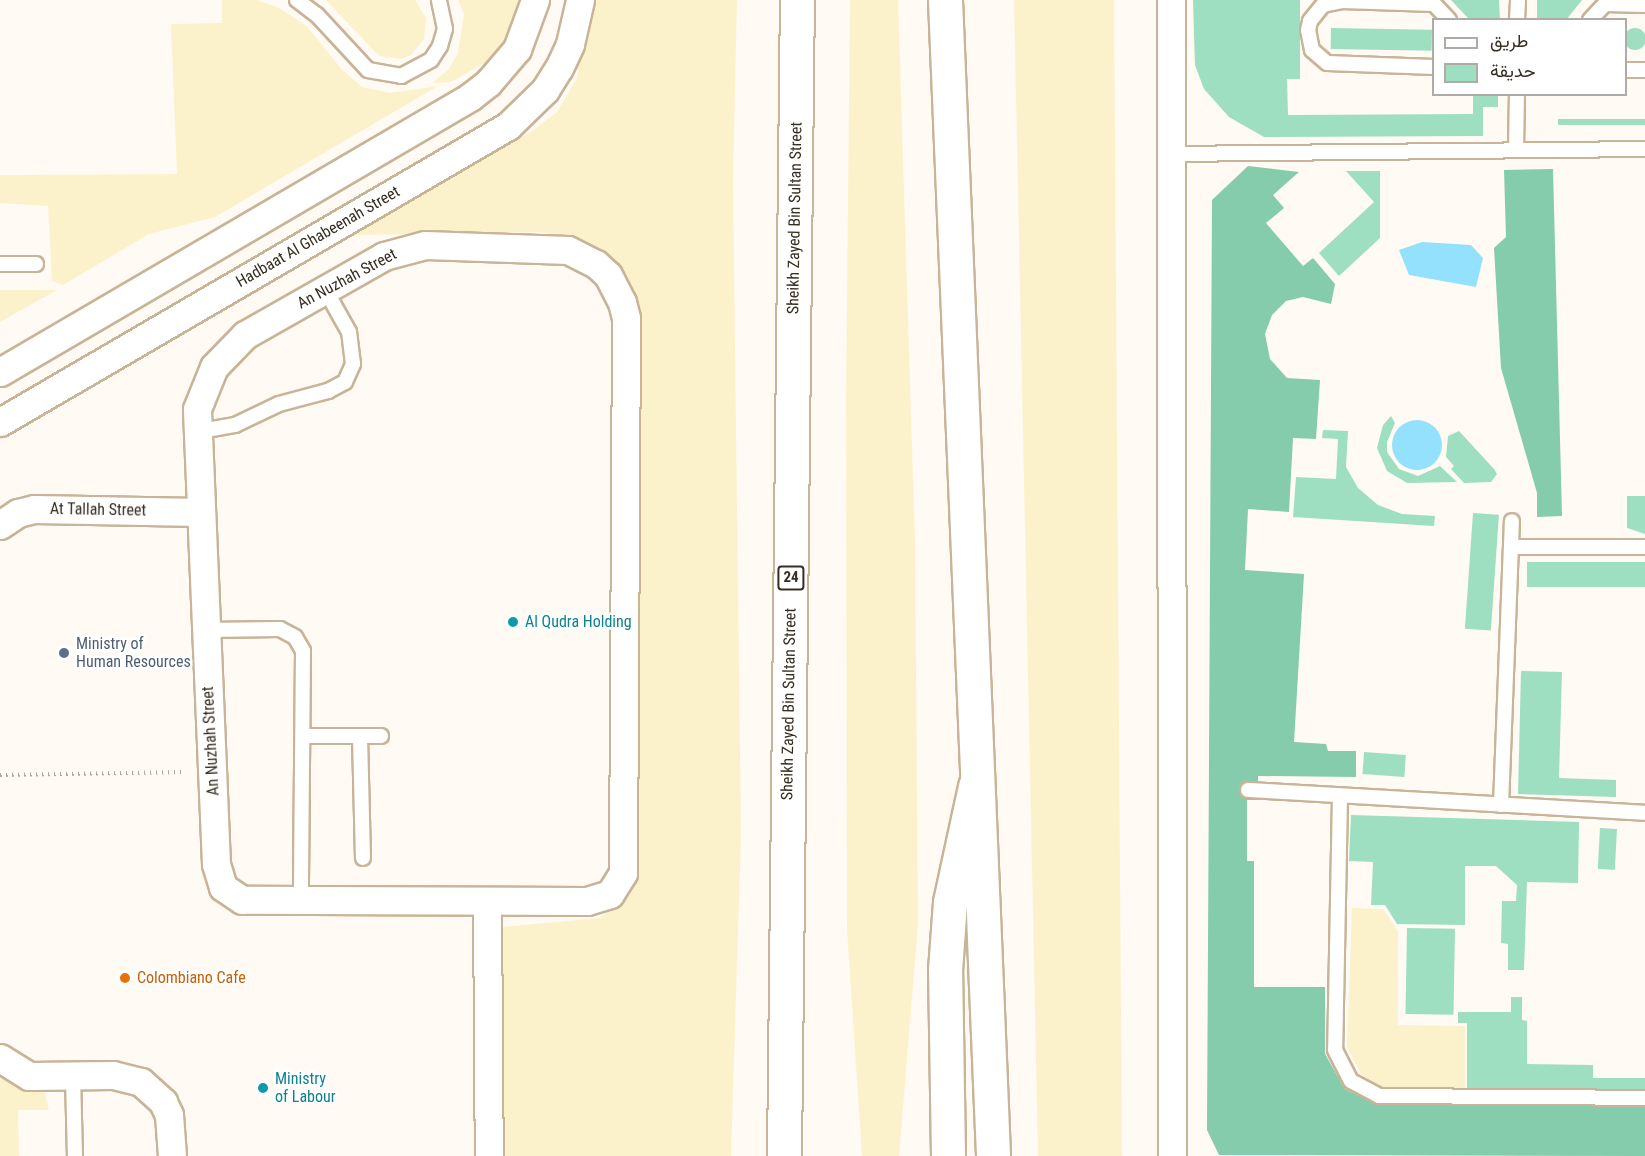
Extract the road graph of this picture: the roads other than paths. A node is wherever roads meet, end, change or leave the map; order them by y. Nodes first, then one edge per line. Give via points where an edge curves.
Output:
1 (297, 0) edge
2 (438, 0) edge
3 (535, 0) edge
4 (580, 0) edge
5 (797, 0) edge
6 (945, 0) edge
7 (1171, 0) edge
8 (1518, 0) edge
9 (1645, 5) edge
10 (1447, 18) edge
11 (1517, 18) edge
12 (1592, 18) edge
13 (1432, 67) edge
14 (1627, 70) edge
15 (1645, 70) edge
16 (1517, 96) edge
17 (1645, 149) edge
18 (1516, 150) junction
19 (1170, 154) junction
20 (0, 264) edge
21 (36, 264) dead end
22 (325, 289) junction
23 (0, 372) edge
24 (0, 422) edge
25 (195, 432) junction
26 (200, 512) junction
27 (1512, 521) dead end
28 (0, 525) edge
29 (1511, 547) junction
30 (1645, 547) edge
31 (205, 630) junction
32 (303, 736) junction
33 (360, 736) junction
34 (381, 736) dead end
35 (975, 786) junction
36 (1248, 790) dead end
37 (1340, 796) junction
38 (1501, 804) junction
39 (1645, 813) edge
40 (363, 858) dead end
41 (487, 901) junction
42 (301, 902) junction
43 (0, 1058) edge
44 (73, 1076) junction
45 (1645, 1098) edge
46 (75, 1156) edge
47 (172, 1156) edge
48 (489, 1156) edge
49 (784, 1156) edge
50 (948, 1156) edge
51 (993, 1156) edge
52 (1172, 1156) edge

1 - 2 lane via 317,15 368,70 392,76 417,70 431,60 440,46 445,29
3 - 23 street via 517,49 488,84 470,97
4 - 24 street, Hadbaat Al Ghabeenah Street via 570,44 559,68 545,90 508,126
5 - 49 highway, Sheikh Zayed Bin Sultan Street / 24
6 - 35 highway
7 - 19 street
8 - 11 lane
9 - 12 lane via 1605,4
10 - 13 lane via 1434,4 1342,1 1323,5 1310,21 1312,50 1327,63
14 - 15 lane
16 - 18 lane
17 - 18 lane
18 - 19 lane
19 - 52 street
20 - 21 lane
22 - 25 street, An Nuzhah Street via 228,349 203,387
22 - 25 lane via 349,332 353,364 345,382 328,391 279,404 235,425
22 - 41 street, An Nuzhah Street via 384,256 414,247 552,248 575,253 596,264 608,275 622,302 626,318 623,873 610,894 599,899
25 - 26 street, An Nuzhah Street
26 - 28 street, At Tallah Street via 34,509 18,513
26 - 31 street, An Nuzhah Street
27 - 29 lane
29 - 30 lane
29 - 38 lane
31 - 32 lane via 272,628 295,637 303,651
31 - 42 street, An Nuzhah Street via 216,864 223,886 242,900
32 - 33 lane
32 - 42 lane
33 - 34 lane
33 - 40 lane
35 - 50 highway via 950,902 945,970
35 - 51 highway
36 - 37 lane
37 - 38 lane
37 - 45 lane via 1335,1050 1351,1081 1379,1096
38 - 39 lane
41 - 42 street, An Nuzhah Street
41 - 48 street
43 - 44 street via 29,1076
44 - 46 lane
44 - 47 street via 128,1077 153,1091 169,1116

